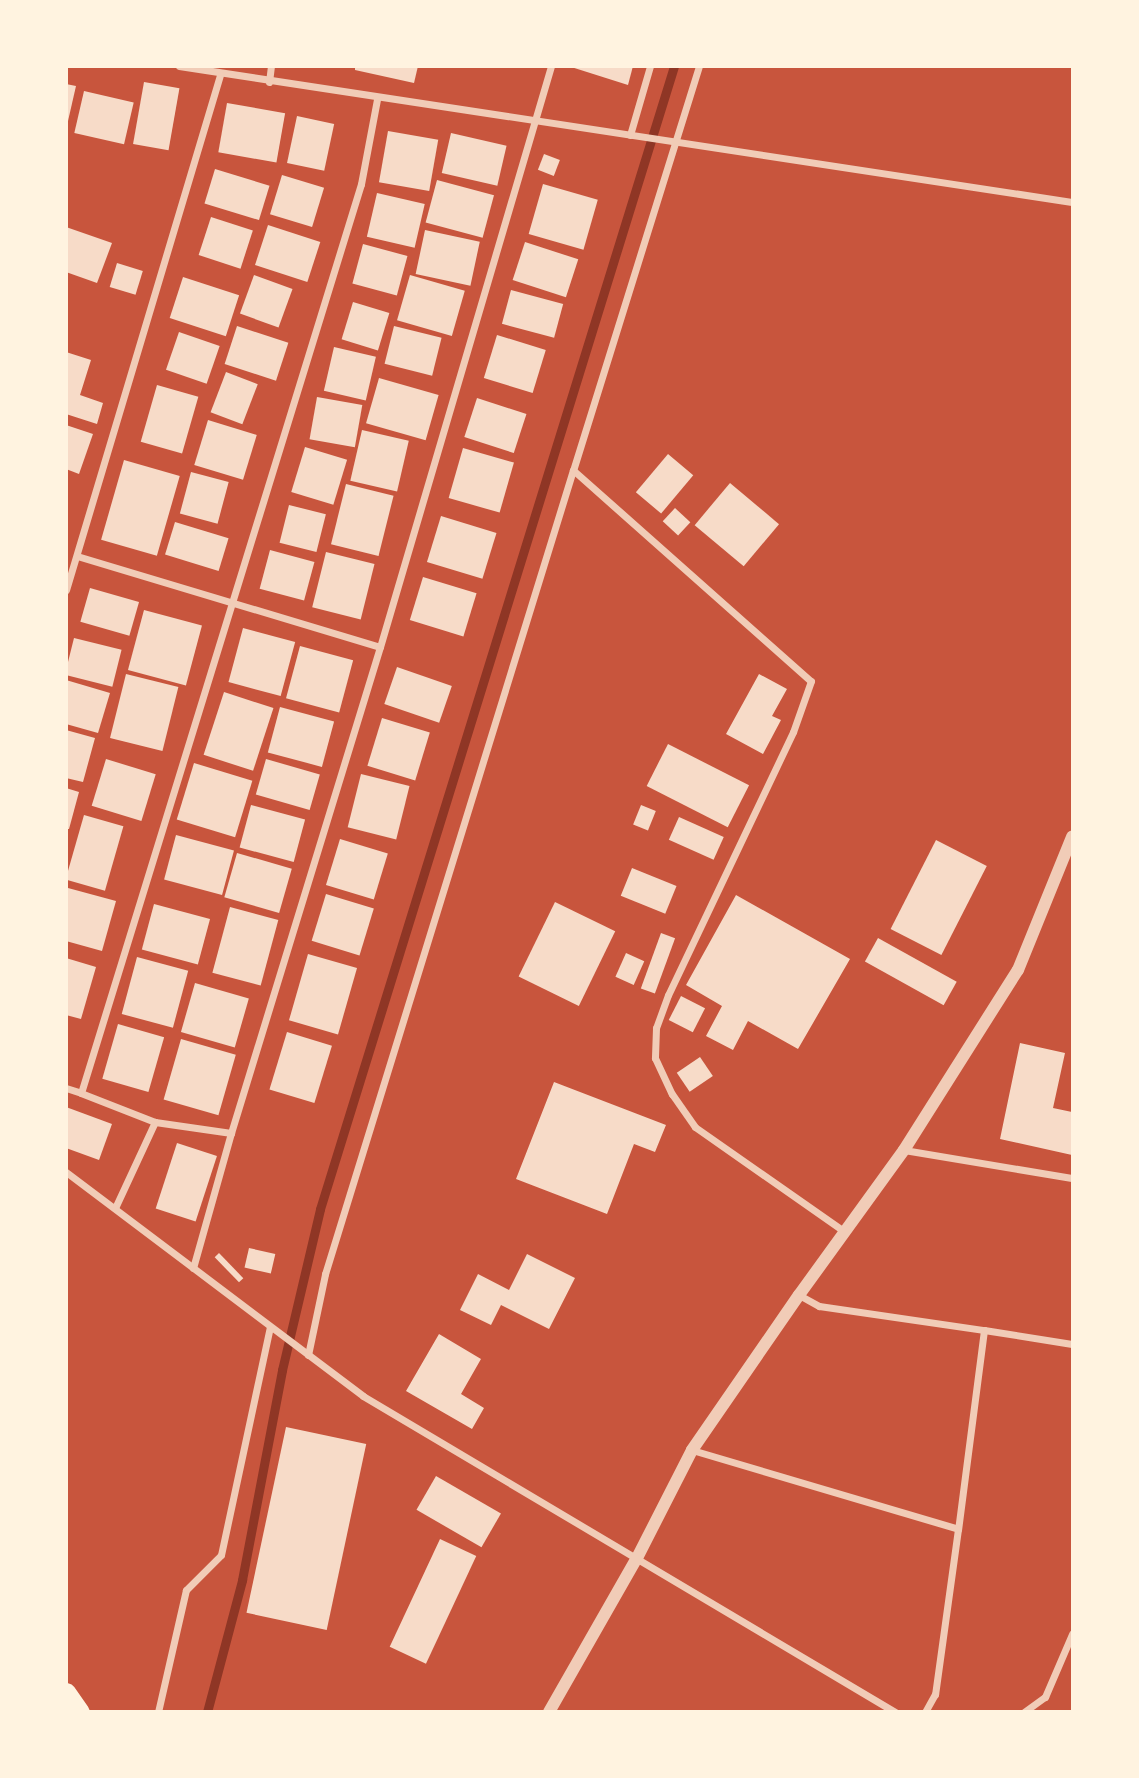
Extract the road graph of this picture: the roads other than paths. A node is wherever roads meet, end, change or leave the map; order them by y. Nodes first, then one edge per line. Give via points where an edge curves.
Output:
1 (179, 66) edge
2 (271, 66) edge
3 (551, 66) edge
4 (650, 66) edge
5 (699, 66) edge
6 (220, 75) junction
7 (269, 82) junction
8 (377, 99) junction
9 (536, 123) junction
10 (630, 135) junction
11 (677, 141) junction
12 (1073, 202) edge
13 (573, 470) junction
14 (77, 556) junction
15 (66, 590) edge
16 (232, 602) junction
17 (380, 647) junction
18 (1073, 837) edge
19 (66, 1088) edge
20 (81, 1093) junction
21 (155, 1122) junction
22 (231, 1133) junction
23 (904, 1150) junction
24 (66, 1172) edge
25 (1073, 1178) edge
26 (115, 1208) junction
27 (845, 1232) junction
28 (193, 1268) junction
29 (799, 1294) junction
30 (270, 1327) junction
31 (984, 1330) junction
32 (1073, 1344) edge
33 (308, 1355) junction
34 (692, 1450) junction
35 (958, 1529) junction
36 (637, 1558) junction
37 (1073, 1634) edge
38 (66, 1692) edge
39 (80, 1712) edge
40 (158, 1712) edge
41 (548, 1712) edge
42 (895, 1712) edge
43 (925, 1712) edge
44 (1024, 1712) edge

1 - 6 street
2 - 7 street
3 - 9 street
4 - 10 street
5 - 11 street
6 - 7 street
6 - 14 street
7 - 8 street
8 - 9 street
8 - 16 street via 361,184
9 - 10 street
9 - 17 street
10 - 11 street
11 - 12 street
11 - 13 street
13 - 27 street via 811,681 793,732 668,995 656,1028 655,1058 695,1127
13 - 33 street via 325,1273
14 - 15 street
14 - 16 street
16 - 17 street
16 - 20 street
17 - 22 street
18 - 23 street via 1018,970
19 - 20 street
20 - 21 street
21 - 22 street
21 - 26 street
22 - 28 street
23 - 25 street
23 - 27 street
24 - 26 street
26 - 28 street
27 - 29 street
28 - 30 street
29 - 31 street via 820,1306
29 - 34 street
30 - 33 street
30 - 40 street via 221,1555 186,1590
31 - 32 street
31 - 35 street
33 - 36 street via 363,1396
34 - 35 street
34 - 36 street
35 - 43 street via 935,1694
36 - 41 street
36 - 42 street
37 - 44 street via 1045,1697
38 - 39 highway

